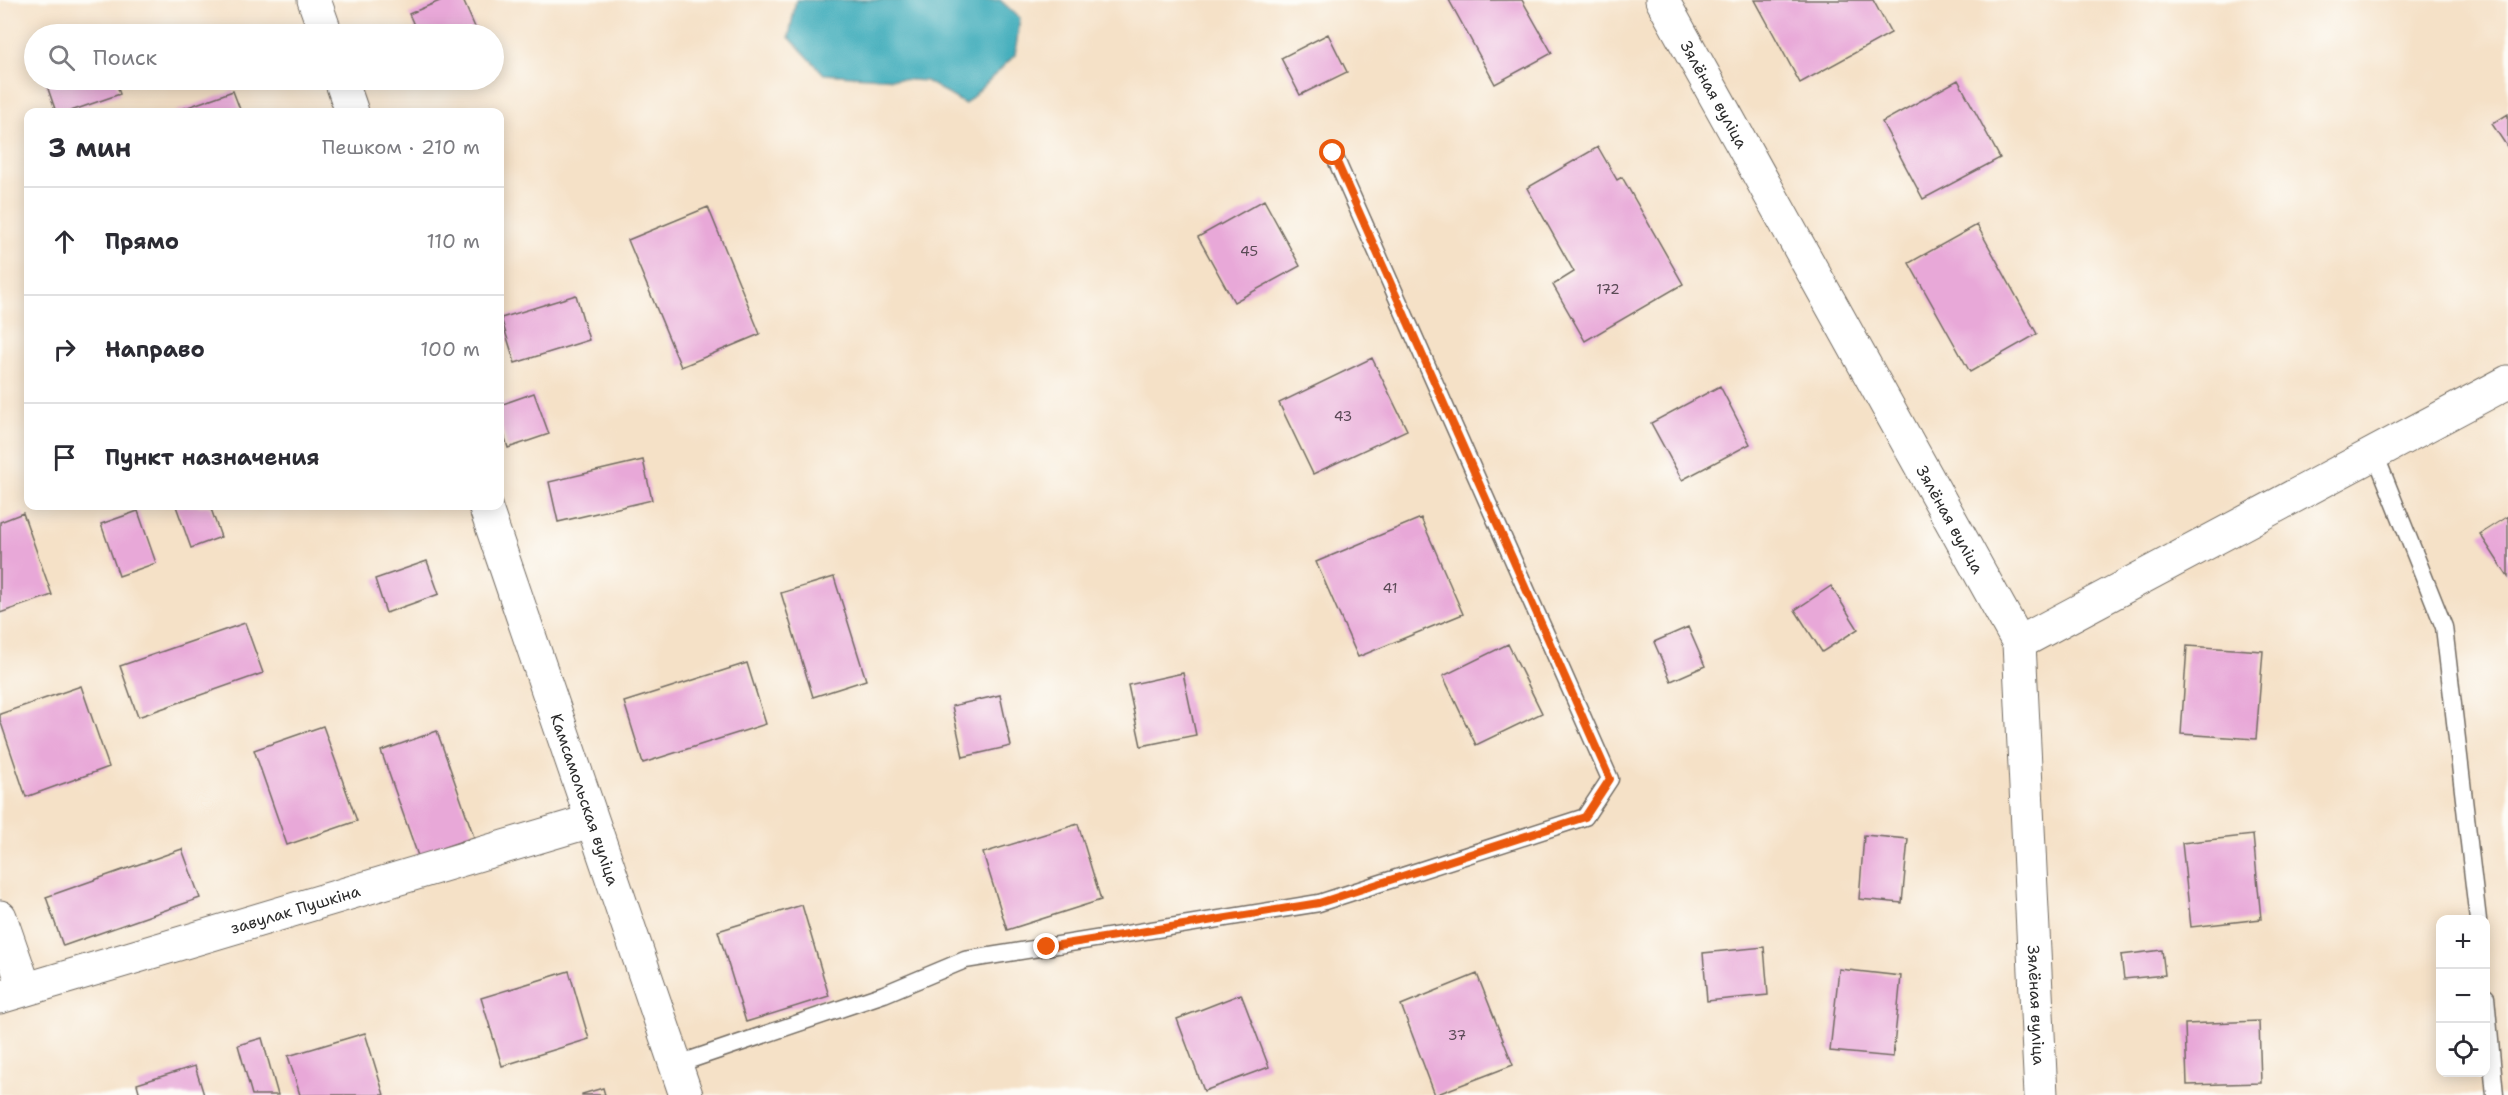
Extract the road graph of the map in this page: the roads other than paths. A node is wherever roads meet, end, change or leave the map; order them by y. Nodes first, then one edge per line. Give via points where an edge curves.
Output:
1 (314, 0) edge
2 (1662, 0) edge
3 (322, 24) edge
4 (344, 90) edge
5 (351, 108) edge
6 (1333, 153) dead end
7 (2508, 382) edge
8 (2375, 454) junction
9 (485, 510) edge
10 (2019, 643) junction
11 (591, 821) junction
12 (2477, 915) edge
13 (0, 917) edge
14 (13, 993) edge
15 (2489, 1023) edge
16 (675, 1065) junction
17 (686, 1095) edge
18 (2041, 1095) edge
19 (2496, 1095) edge

1 - 3 street
2 - 10 street, Зялёная вуліца
4 - 5 street
6 - 16 lane via 1610,779 1585,817 1319,903 965,960 884,994
7 - 8 street
8 - 10 street
8 - 12 lane via 2444,627
9 - 11 street, Камсамольская вуліца
10 - 18 street, Зялёная вуліца
11 - 14 street, завулак Пушкіна
11 - 16 street, Камсамольская вуліца
13 - 14 street
15 - 19 lane
16 - 17 street, Камсамольская вуліца

